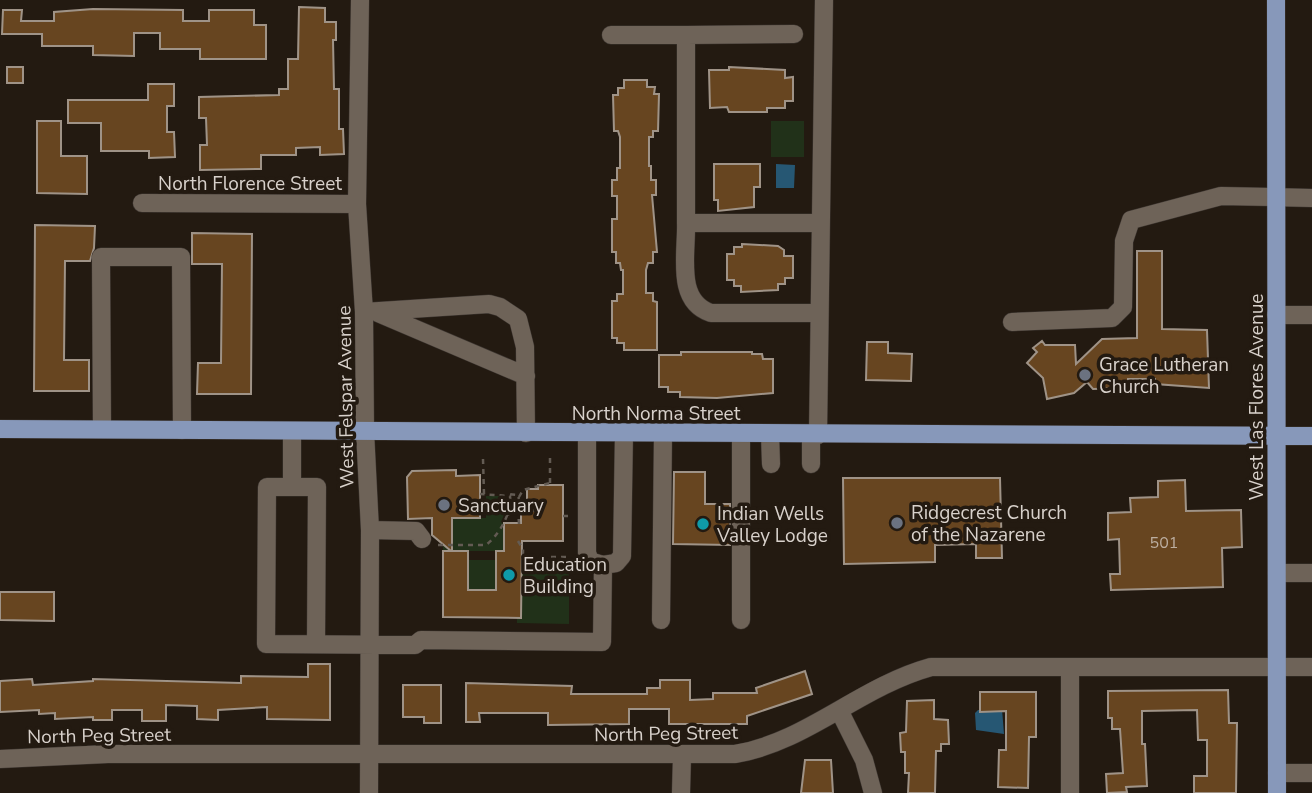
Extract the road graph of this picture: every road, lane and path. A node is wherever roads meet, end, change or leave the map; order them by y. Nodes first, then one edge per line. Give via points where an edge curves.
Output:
1 (360, 0) edge
2 (824, 0) edge
3 (1276, 0) edge
4 (794, 34) dead end
5 (611, 35) dead end
6 (686, 35) junction
7 (1276, 198) junction
8 (1312, 198) edge
9 (142, 203) dead end
10 (357, 204) junction
11 (686, 223) junction
12 (820, 223) junction
13 (369, 311) junction
14 (819, 313) junction
15 (1276, 315) junction
16 (1312, 315) edge
17 (1012, 322) dead end
18 (526, 376) junction
19 (0, 429) edge
20 (102, 429) junction
21 (182, 430) junction
22 (292, 431) junction
23 (365, 431) junction
24 (526, 433) junction
25 (587, 433) junction
26 (624, 433) junction
27 (663, 434) junction
28 (741, 434) junction
29 (770, 434) junction
30 (815, 435) junction
31 (1276, 435) junction
32 (1312, 436) edge
33 (550, 458) dead end
34 (483, 459) dead end
35 (771, 464) dead end
36 (811, 464) dead end
37 (292, 487) junction
38 (508, 494) junction
39 (519, 497) junction
40 (519, 508) junction
41 (535, 509) dead end
42 (507, 514) junction
43 (563, 516) dead end
44 (569, 516) dead end
45 (519, 523) dead end
46 (370, 530) junction
47 (422, 539) dead end
48 (442, 539) dead end
49 (519, 541) dead end
50 (465, 545) junction
51 (465, 551) dead end
52 (569, 557) dead end
53 (603, 565) junction
54 (1277, 573) junction
55 (1312, 573) edge
56 (661, 620) dead end
57 (741, 620) dead end
58 (316, 644) junction
59 (370, 645) junction
60 (1277, 667) junction
61 (1312, 667) edge
62 (1070, 668) junction
63 (839, 710) junction
64 (369, 754) junction
65 (682, 756) junction
66 (0, 759) edge
67 (1277, 773) junction
68 (1312, 773) edge
69 (369, 793) edge
70 (681, 793) edge
71 (873, 793) edge
72 (1070, 793) edge
73 (1277, 793) edge

1 - 10 street, West Felspar Avenue
2 - 12 street
3 - 7 main road, West Las Flores Avenue
4 - 6 street
5 - 6 street
6 - 11 street
7 - 8 street
7 - 15 main road, West Las Flores Avenue
7 - 17 street via 1221,196 1131,220 1124,241 1123,307 1112,318
9 - 10 street, North Florence Street
10 - 13 street, West Felspar Avenue
11 - 12 street
11 - 14 street via 687,293 701,310
12 - 14 street
13 - 18 street
13 - 18 street via 468,304 500,307 518,319 522,329
13 - 23 street, West Felspar Avenue
14 - 30 street
15 - 16 street
15 - 31 main road, West Las Flores Avenue
18 - 24 street
19 - 20 main road, North Norma Street
20 - 21 main road, North Norma Street
20 - 21 street via 101,257 181,257
21 - 22 main road, North Norma Street
22 - 23 main road, North Norma Street
22 - 37 street
23 - 24 main road, North Norma Street
23 - 46 street, West Felspar Avenue
24 - 25 main road, North Norma Street
25 - 26 main road, North Norma Street
25 - 53 street via 587,553 590,561
26 - 27 main road, North Norma Street
26 - 53 street via 622,556 616,563
27 - 28 main road, North Norma Street
27 - 56 street
28 - 29 main road, North Norma Street
28 - 57 street
29 - 30 main road, North Norma Street
29 - 35 street
30 - 31 main road, North Norma Street
30 - 36 street
31 - 32 main road, North Norma Street
31 - 54 main road, West Las Flores Avenue
33 - 39 path via 550,484 523,490
34 - 38 path via 482,494
37 - 58 street via 317,487
37 - 58 street via 267,487 266,644
38 - 39 path
38 - 42 path via 511,505
39 - 40 path
40 - 41 path
40 - 42 path
40 - 45 path
42 - 50 path via 490,543
43 - 44 path
46 - 47 street via 416,531
46 - 59 street, West Felspar Avenue
48 - 50 path via 442,545
49 - 52 path via 522,557
50 - 51 path
53 - 59 street via 602,642 421,640 415,645
54 - 55 street
54 - 60 main road, West Las Flores Avenue
58 - 59 street
59 - 64 street, West Felspar Avenue
60 - 61 street, North Peg Street
60 - 62 street, North Peg Street
60 - 67 main road, West Las Flores Avenue
62 - 63 street, North Peg Street via 930,667 883,683
62 - 72 street
63 - 65 street, North Peg Street via 766,749
63 - 71 street via 864,760
64 - 65 street, North Peg Street
64 - 66 street, North Peg Street via 96,754
64 - 69 street, West Felspar Avenue
65 - 70 street
67 - 68 street
67 - 73 main road, West Las Flores Avenue

